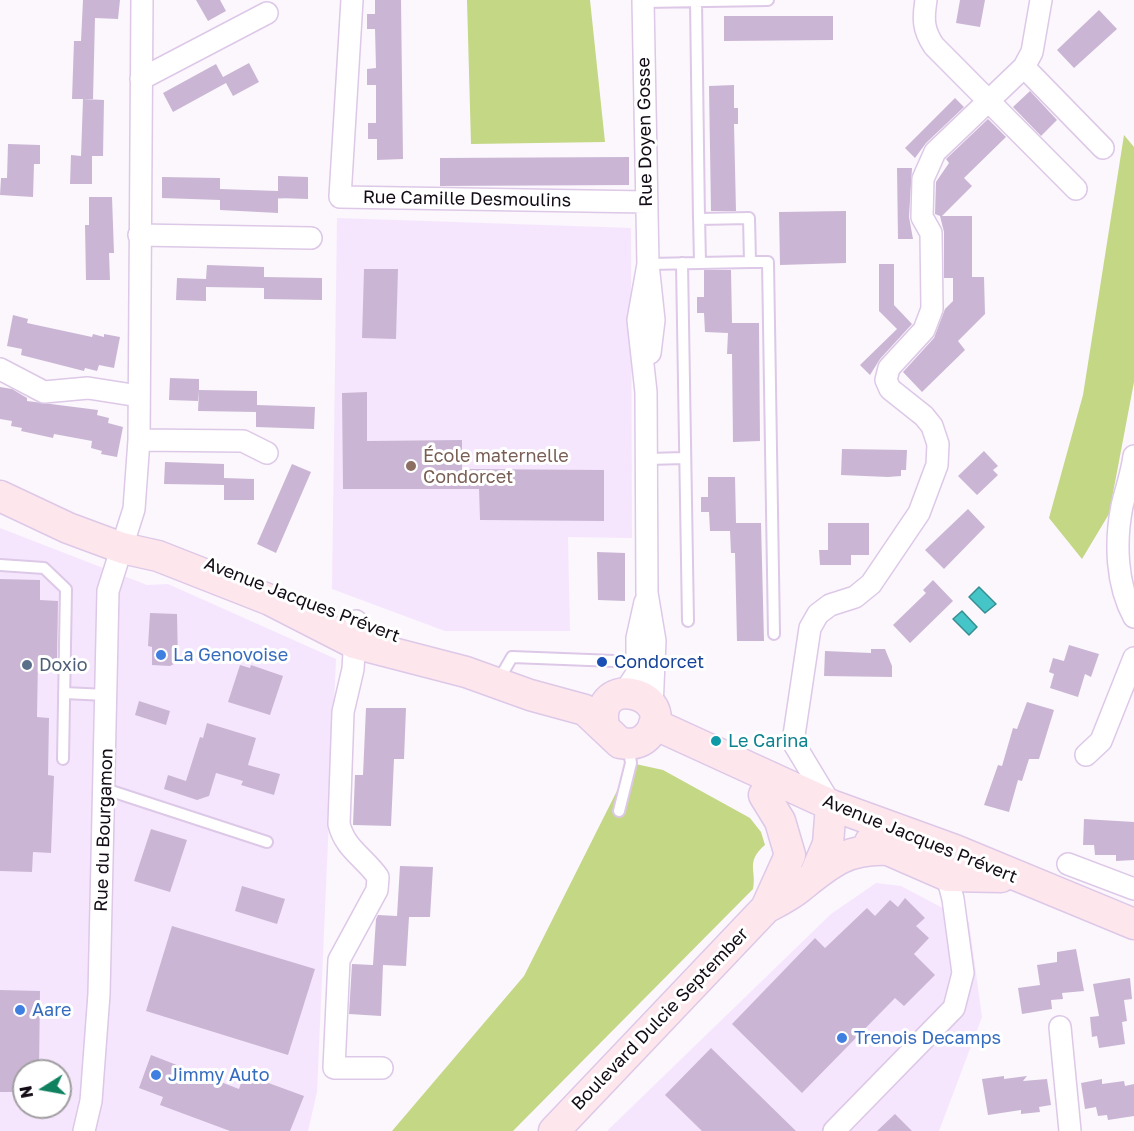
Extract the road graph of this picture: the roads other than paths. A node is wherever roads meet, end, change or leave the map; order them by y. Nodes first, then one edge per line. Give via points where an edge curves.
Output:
1 (142, 0) edge
2 (352, 0) edge
3 (768, 0) edge
4 (926, 0) edge
5 (1041, 0) edge
6 (643, 1) edge
7 (696, 1) edge
8 (267, 13) dead end
9 (1024, 67) junction
10 (141, 79) junction
11 (987, 99) junction
12 (1103, 148) dead end
13 (1076, 189) dead end
14 (646, 202) junction
15 (699, 215) junction
16 (139, 235) junction
17 (311, 238) dead end
18 (750, 262) junction
19 (682, 263) junction
20 (700, 263) junction
21 (648, 264) junction
22 (0, 369) edge
23 (139, 396) junction
24 (139, 440) junction
25 (267, 453) dead end
26 (1134, 456) edge
27 (647, 459) junction
28 (685, 459) junction
29 (0, 477) edge
30 (0, 496) edge
31 (125, 539) junction
32 (0, 565) edge
33 (1134, 617) edge
34 (688, 621) dead end
35 (355, 632) junction
36 (774, 634) dead end
37 (1134, 658) edge
38 (426, 661) junction
39 (647, 663) junction
40 (499, 679) junction
41 (64, 693) junction
42 (107, 695) junction
43 (560, 715) dead end
44 (623, 721) junction
45 (802, 755) junction
46 (1086, 755) dead end
47 (63, 759) dead end
48 (105, 789) junction
49 (772, 789) junction
50 (619, 811) dead end
51 (827, 816) junction
52 (267, 842) dead end
53 (938, 843) junction
54 (888, 850) junction
55 (790, 855) junction
56 (1068, 864) dead end
57 (988, 865) junction
58 (816, 872) junction
59 (948, 876) junction
60 (1033, 884) junction
61 (1134, 889) edge
62 (766, 908) junction
63 (1134, 924) edge
64 (1060, 1027) dead end
65 (382, 1068) dead end
66 (84, 1131) edge
67 (554, 1131) edge
68 (834, 1131) edge
69 (1070, 1131) edge

1 - 10 street, Rue du Bourgamon
2 - 14 street, Rue Camille Desmoulins via 340,197
3 - 7 lane
4 - 11 street via 925,33
5 - 9 street via 1032,52
6 - 7 lane
6 - 14 street, Rue Doyen Gosse
7 - 15 lane
8 - 10 street
9 - 11 street
9 - 12 street
10 - 16 street, Rue du Bourgamon
11 - 13 street
11 - 45 street via 935,153 923,179 922,217 932,233 932,309 924,330 889,368 886,380 890,389 932,426 938,444 937,465 919,513 871,584 855,597 830,604 810,628 794,725 794,742
14 - 21 street, Rue Doyen Gosse
15 - 18 lane via 699,219 749,219
15 - 20 lane
16 - 17 street
16 - 23 street, Rue du Bourgamon
18 - 20 lane
18 - 36 lane via 768,262
19 - 20 lane
19 - 21 lane
19 - 28 lane
21 - 27 street, Rue Doyen Gosse via 638,320 646,392
22 - 23 street via 44,392 88,388
23 - 24 street, Rue du Bourgamon
24 - 25 street via 243,441
24 - 31 street, Rue du Bourgamon via 134,508
26 - 33 street via 1117,552 1126,603
27 - 28 lane
27 - 39 street, Rue Doyen Gosse via 647,593 655,641
28 - 34 lane
29 - 31 main road, Avenue Jacques Prévert
30 - 31 main road, Avenue Jacques Prévert via 68,528
31 - 35 main road, Avenue Jacques Prévert via 162,546
31 - 42 street, Rue du Bourgamon via 108,591
32 - 41 lane via 44,567 66,588
35 - 38 main road, Avenue Jacques Prévert
35 - 40 main road, Avenue Jacques Prévert
35 - 65 street via 353,669 344,712 339,824 352,852 371,866 378,877 377,890 339,960 334,1068
37 - 46 street via 1101,741
38 - 40 main road, Avenue Jacques Prévert
38 - 43 lane
39 - 40 lane via 512,657
39 - 44 street, Rue Doyen Gosse
39 - 44 street, Rue Doyen Gosse via 638,673
40 - 44 main road, Avenue Jacques Prévert via 553,692
41 - 42 lane
41 - 47 lane
42 - 48 street, Rue du Bourgamon
44 - 49 main road, Avenue Jacques Prévert
44 - 50 lane via 631,763
45 - 49 street via 792,778
45 - 51 street
48 - 52 lane
48 - 66 street, Rue du Bourgamon via 99,994 91,1101
49 - 51 main road, Avenue Jacques Prévert
49 - 55 main road
51 - 53 main road, Avenue Jacques Prévert
51 - 54 main road, Avenue Jacques Prévert
51 - 55 main road, Boulevard Dulcie September via 805,833
51 - 58 main road, Boulevard Dulcie September via 828,844
53 - 57 main road, Avenue Jacques Prévert
53 - 59 street
54 - 58 main road, Boulevard Dulcie September via 845,856
54 - 59 main road, Avenue Jacques Prévert
55 - 62 main road, Boulevard Dulcie September
56 - 61 street
57 - 59 street via 961,866
57 - 60 main road, Avenue Jacques Prévert
58 - 62 main road, Boulevard Dulcie September via 798,890
59 - 60 main road, Avenue Jacques Prévert via 995,875
59 - 68 street via 963,973 954,1008
60 - 63 main road
62 - 67 main road, Boulevard Dulcie September
64 - 69 street

